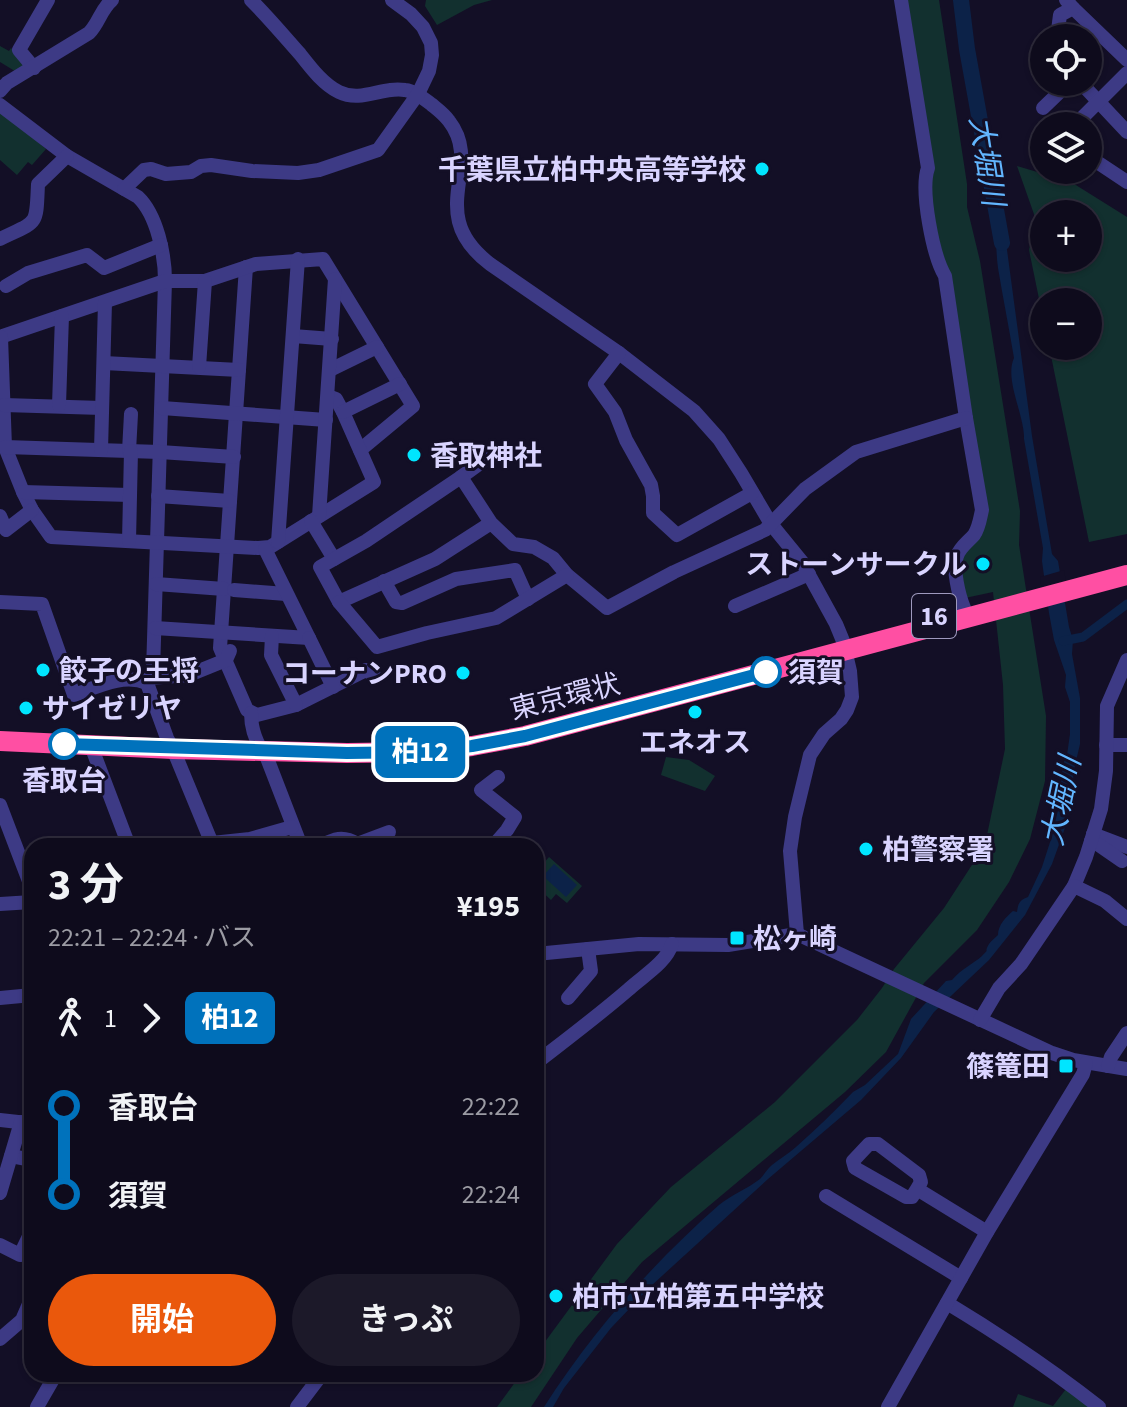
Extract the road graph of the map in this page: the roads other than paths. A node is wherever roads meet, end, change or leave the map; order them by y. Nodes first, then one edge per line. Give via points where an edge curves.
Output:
1 (48, 0) edge
2 (112, 0) edge
3 (251, 0) edge
4 (392, 0) edge
5 (901, 0) edge
6 (1070, 4) edge
7 (1059, 24) edge
8 (1127, 60) edge
9 (34, 68) junction
10 (1127, 73) edge
11 (0, 91) edge
12 (418, 94) junction
13 (1055, 96) edge
14 (1093, 96) edge
15 (1098, 102) junction
16 (0, 105) edge
17 (1043, 108) dead end
18 (1088, 112) edge
19 (1127, 132) edge
20 (67, 156) junction
21 (1102, 165) edge
22 (1127, 182) edge
23 (124, 189) junction
24 (0, 239) edge
25 (161, 245) junction
26 (298, 259) junction
27 (251, 265) junction
28 (335, 279) junction
29 (165, 281) junction
30 (205, 281) junction
31 (6, 286) dead end
32 (105, 302) junction
33 (62, 316) junction
34 (293, 336) junction
35 (0, 337) edge
36 (332, 339) junction
37 (377, 347) junction
38 (619, 353) junction
39 (104, 363) junction
40 (162, 365) junction
41 (199, 367) junction
42 (239, 370) junction
43 (330, 370) junction
44 (400, 384) junction
45 (328, 396) junction
46 (4, 405) junction
47 (59, 405) junction
48 (102, 408) junction
49 (162, 408) junction
50 (343, 412) junction
51 (131, 414) dead end
52 (241, 414) junction
53 (287, 418) junction
54 (966, 418) junction
55 (326, 420) junction
56 (5, 447) junction
57 (101, 450) junction
58 (360, 450) junction
59 (130, 451) junction
60 (160, 452) junction
61 (490, 456) dead end
62 (234, 457) junction
63 (461, 477) junction
64 (23, 492) junction
65 (752, 493) junction
66 (130, 495) junction
67 (158, 496) junction
68 (230, 501) junction
69 (32, 510) junction
70 (0, 516) edge
71 (315, 519) junction
72 (491, 523) junction
73 (771, 524) junction
74 (129, 541) junction
75 (157, 543) junction
76 (272, 545) junction
77 (232, 547) junction
78 (334, 559) junction
79 (1127, 563) edge
80 (809, 574) junction
81 (567, 575) junction
82 (1127, 575) edge
83 (384, 581) junction
84 (1081, 581) junction
85 (156, 584) junction
86 (229, 590) junction
87 (286, 594) junction
88 (1027, 597) junction
89 (528, 599) junction
90 (0, 602) edge
91 (339, 602) junction
92 (735, 606) dead end
93 (964, 608) junction
94 (155, 628) junction
95 (226, 632) junction
96 (272, 636) junction
97 (309, 638) junction
98 (844, 646) junction
99 (226, 660) junction
100 (1127, 660) edge
101 (374, 675) dead end
102 (148, 681) junction
103 (333, 687) junction
104 (296, 705) junction
105 (251, 713) junction
106 (0, 728) edge
107 (0, 741) edge
108 (170, 743) junction
109 (258, 744) junction
110 (93, 745) junction
111 (1106, 745) junction
112 (1127, 745) edge
113 (498, 777) dead end
114 (0, 805) edge
115 (292, 827) junction
116 (389, 832) dead end
117 (1092, 837) junction
118 (126, 838) edge
119 (206, 838) edge
120 (264, 838) edge
121 (297, 838) edge
122 (374, 838) edge
123 (500, 838) edge
124 (1124, 854) edge
125 (24, 868) edge
126 (1074, 886) junction
127 (24, 902) edge
128 (0, 904) edge
129 (1127, 919) edge
130 (797, 934) junction
131 (672, 944) junction
132 (588, 949) junction
133 (544, 953) edge
134 (24, 996) edge
135 (0, 998) edge
136 (568, 998) dead end
137 (980, 1020) junction
138 (1127, 1033) edge
139 (544, 1057) edge
140 (1086, 1063) junction
141 (1108, 1066) junction
142 (1127, 1069) edge
143 (0, 1120) edge
144 (24, 1123) edge
145 (24, 1131) edge
146 (11, 1156) junction
147 (24, 1158) edge
148 (917, 1189) junction
149 (0, 1193) edge
150 (826, 1196) dead end
151 (987, 1232) junction
152 (0, 1245) edge
153 (24, 1247) edge
154 (961, 1278) junction
155 (947, 1303) junction
156 (24, 1315) edge
157 (0, 1339) edge
158 (51, 1382) edge
159 (316, 1382) edge
160 (37, 1407) edge
161 (297, 1407) edge
162 (888, 1407) edge
163 (1099, 1407) edge

1 - 9 street via 19,50
2 - 9 street via 89,33
3 - 12 street via 340,93 357,97 404,89
4 - 12 street via 415,18 431,43 429,71
5 - 54 street via 928,168 932,236 945,276
6 - 7 street
6 - 8 street
9 - 11 street
10 - 15 street
12 - 23 street via 378,150 319,170 252,171 211,165 166,174 151,169
12 - 38 street via 451,123 461,147 458,220 469,245
13 - 17 street
14 - 15 street
15 - 18 street
15 - 19 street
16 - 20 street
20 - 23 street
20 - 24 street via 38,184 37,215 31,224
21 - 22 street
23 - 25 street via 147,206
25 - 29 street
25 - 31 street via 104,268 87,255 28,273
26 - 27 street
26 - 28 street via 323,259
26 - 34 street
27 - 30 street
27 - 42 street
27 - 52 street
28 - 36 street
28 - 37 street
29 - 30 street
29 - 32 street
29 - 40 street
30 - 41 street
32 - 33 street
32 - 39 street
33 - 35 street
33 - 47 street
34 - 36 street
34 - 53 street
35 - 46 street
36 - 43 street
37 - 43 street
37 - 44 street
38 - 65 street via 694,411 731,456
38 - 65 street via 595,384 651,485 653,513 677,535
39 - 40 street
39 - 48 street
40 - 41 street
40 - 49 street
41 - 42 street
42 - 52 street
43 - 45 street
44 - 50 street
44 - 58 street via 413,406
45 - 50 street
45 - 55 street
46 - 47 street
46 - 56 street
47 - 48 street
48 - 57 street
49 - 52 street
49 - 60 street
50 - 58 street
51 - 59 street
52 - 53 street
52 - 62 street
52 - 77 street
53 - 55 street
53 - 76 street
54 - 73 street via 856,452 805,489
54 - 93 street via 982,510 975,534 955,565
55 - 71 street
56 - 57 street
56 - 64 street
57 - 59 street
58 - 71 street via 374,482
59 - 60 street
59 - 66 street
60 - 62 street
60 - 67 street
61 - 63 street
62 - 68 street
63 - 72 street
63 - 78 street
64 - 66 street
64 - 69 street
65 - 73 street
66 - 74 street
67 - 68 street
67 - 75 street
68 - 77 street
69 - 70 street via 6,530
69 - 74 street via 51,537
71 - 76 street
71 - 78 street
72 - 81 street via 513,544 534,547 553,558
72 - 83 street via 435,559
73 - 80 street
73 - 81 street via 607,608
74 - 75 street
75 - 77 street
75 - 85 street
76 - 77 street
76 - 87 street
77 - 86 street
78 - 91 street via 320,567
79 - 84 highway, 東京環状 / 16
80 - 92 street
80 - 98 street
81 - 89 street
82 - 84 highway, 東京環状 / 16
83 - 89 street via 396,602 402,603 456,579 515,570
83 - 91 street
84 - 88 highway, 東京環状 / 16
85 - 86 street
85 - 94 street
86 - 87 street
86 - 95 street
87 - 97 street
88 - 93 highway, 東京環状 / 16
88 - 98 highway, 東京環状 / 16
89 - 91 street via 496,618 377,647
90 - 102 street via 42,604 74,695 115,681
93 - 98 highway, 東京環状 / 16
94 - 95 street
94 - 102 street
95 - 96 street
95 - 99 street
96 - 97 street
96 - 104 street via 271,655
97 - 103 street
98 - 109 highway, 東京環状 / 16 via 525,736 472,746 347,753
98 - 130 street via 852,697 810,755 791,834
99 - 102 street via 189,675
99 - 105 street
100 - 111 street via 1107,706
101 - 103 street via 366,670
102 - 108 street
103 - 104 street
104 - 105 street
105 - 109 street
106 - 108 highway, 東京環状 / 16
107 - 110 highway, 東京環状 / 16
108 - 109 highway, 東京環状 / 16
108 - 110 highway, 東京環状 / 16
108 - 119 street
109 - 115 street
110 - 118 street
111 - 112 street
111 - 117 street via 1101,809
113 - 123 street via 481,790 515,817
114 - 125 street
115 - 120 street
115 - 121 street
116 - 122 street
117 - 124 street
117 - 126 street
126 - 129 street
126 - 137 street
127 - 128 street
130 - 131 street via 728,945
130 - 137 street
131 - 132 street
131 - 139 street via 654,968
132 - 133 street
132 - 136 street via 591,971
134 - 135 street
137 - 140 street
138 - 141 street
140 - 141 street
140 - 151 street
141 - 142 street
143 - 144 street
145 - 146 street
146 - 147 street
146 - 149 street
148 - 148 street via 906,1197 855,1168 853,1161 869,1144 878,1144 919,1175
148 - 151 street
150 - 154 street
151 - 154 street
152 - 153 street via 20,1255
154 - 155 street
155 - 162 street
155 - 163 street via 1034,1357
156 - 157 street
158 - 160 street
159 - 161 street

